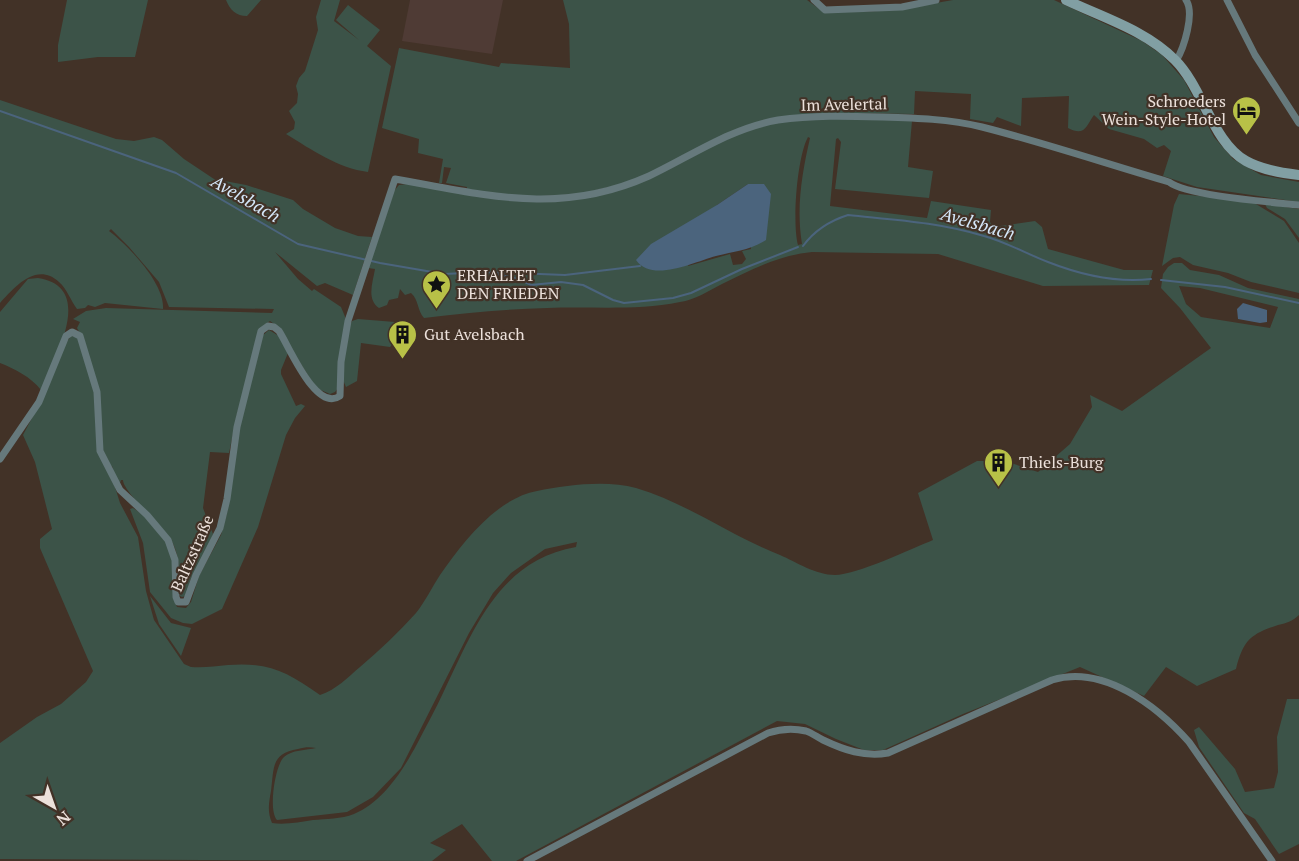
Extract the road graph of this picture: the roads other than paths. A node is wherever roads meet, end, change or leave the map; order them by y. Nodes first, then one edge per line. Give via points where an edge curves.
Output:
1 (814, 0) edge
2 (936, 0) edge
3 (1066, 0) edge
4 (1186, 0) edge
5 (1227, 0) edge
6 (1176, 60) junction
7 (1299, 123) edge
8 (1299, 175) edge
9 (395, 179) joint
10 (1299, 205) edge
11 (0, 459) edge
12 (527, 861) edge
13 (1272, 861) edge

1 - 2 street via 825,10 902,7
3 - 6 main road via 1138,32
4 - 6 street via 1190,5 1184,45
5 - 7 street
6 - 8 main road via 1234,153 1257,166
9 - 10 street, Im Avelertal via 527,200 578,197 648,176 749,128 777,120 839,116 935,119 981,127 1195,192
9 - 11 street, Baltzstraße via 348,321 340,396 332,399 314,389 275,328 268,326 261,331 237,427 220,528 186,602 178,602 176,597 175,560 168,540 120,490 100,452 97,392 76,333 66,336 39,402
12 - 13 street via 768,733 781,729 808,731 857,753 888,753 1052,681 1073,677 1111,684 1146,703 1175,726

